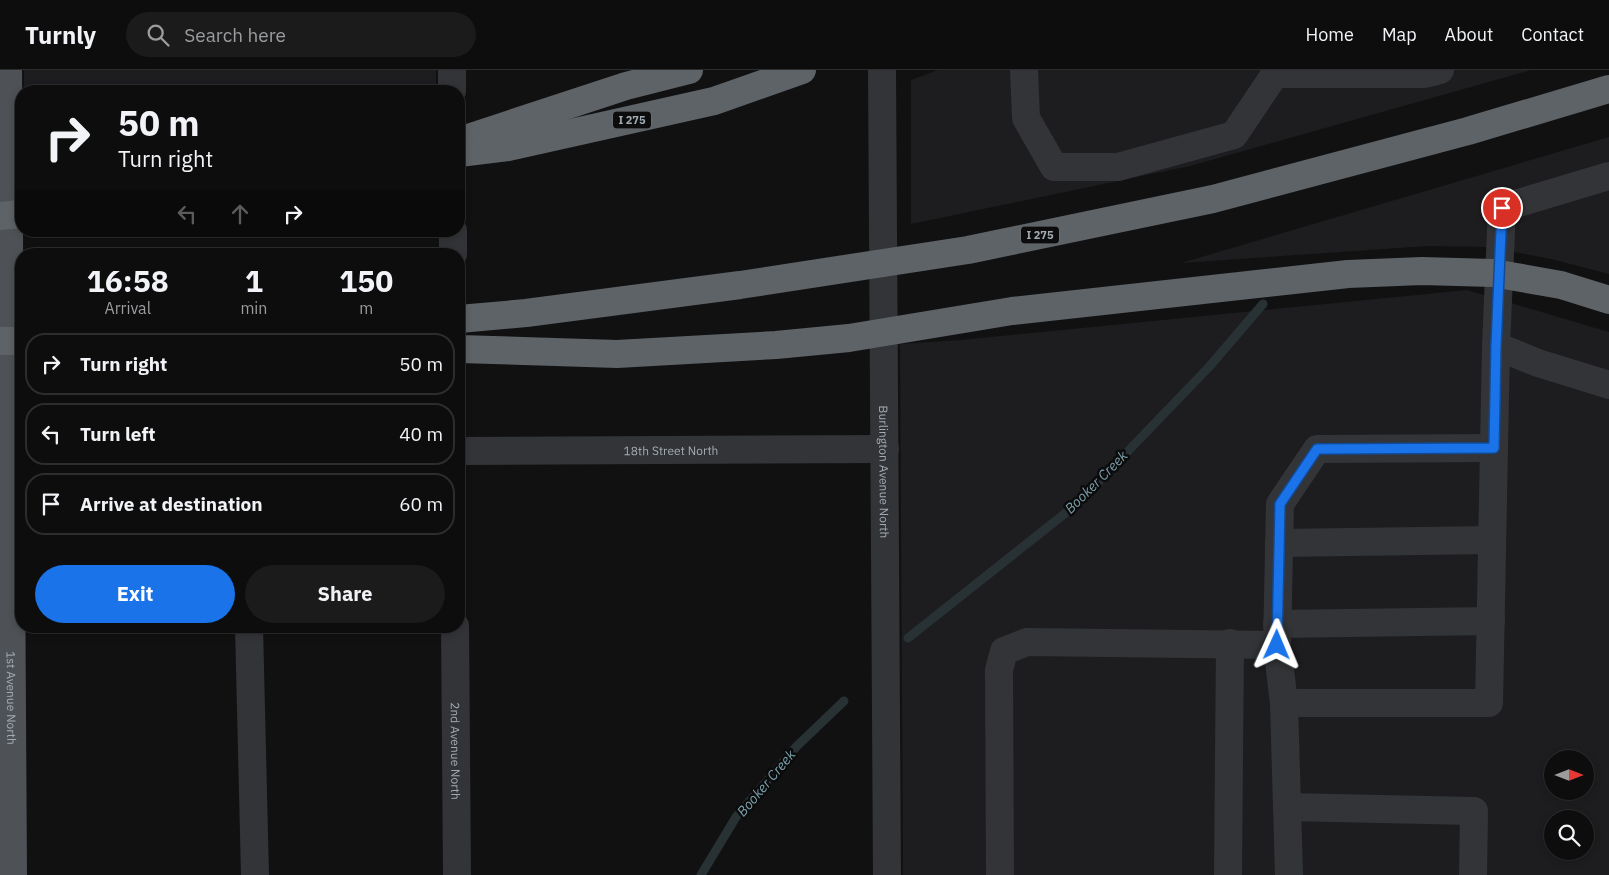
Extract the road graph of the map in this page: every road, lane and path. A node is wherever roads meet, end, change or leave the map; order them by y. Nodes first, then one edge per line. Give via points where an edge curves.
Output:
1 (8, 70) edge
2 (452, 70) edge
3 (689, 70) edge
4 (802, 70) edge
5 (882, 70) edge
6 (1024, 70) edge
7 (1440, 70) edge
8 (1273, 72) edge
9 (452, 85) edge
10 (1609, 89) edge
11 (465, 139) edge
12 (465, 152) edge
13 (1609, 176) edge
14 (15, 215) edge
15 (0, 216) edge
16 (1609, 300) edge
17 (465, 318) edge
18 (0, 341) edge
19 (15, 341) edge
20 (1496, 346) junction
21 (465, 349) edge
22 (1609, 385) edge
23 (1494, 448) junction
24 (884, 449) junction
25 (465, 451) edge
26 (10, 453) edge
27 (1492, 540) junction
28 (1279, 543) junction
29 (1491, 621) junction
30 (249, 633) edge
31 (455, 633) edge
32 (1277, 634) junction
33 (1230, 643) junction
34 (1284, 702) junction
35 (1287, 807) junction
36 (13, 875) edge
37 (255, 875) edge
38 (456, 875) edge
39 (887, 875) edge
40 (1000, 875) edge
41 (1228, 875) edge
42 (1289, 875) edge
43 (1473, 875) edge

1 - 26 main road, 1st Avenue North
2 - 9 street
3 - 11 highway via 626,86
4 - 12 highway, I 275 via 714,101 508,147
5 - 24 street, Burlington Avenue North
6 - 8 street via 1026,118 1054,167 1118,167 1234,135
7 - 8 street via 1425,74
10 - 17 highway, I 275, bridge via 1468,131 1213,199 968,250 720,287
13 - 20 street via 1502,208
14 - 15 highway, bridge
16 - 21 highway, bridge via 1561,285 1493,273 1348,274 1012,311 849,338 776,345 617,354
18 - 19 highway, bridge
20 - 22 street
20 - 23 street
23 - 27 street
23 - 28 street via 1317,449 1280,504
24 - 25 street, 18th Street North
24 - 39 street, Burlington Avenue North
26 - 36 main road, 1st Avenue North
27 - 28 street
27 - 29 street
28 - 32 street
29 - 32 street
29 - 34 street via 1489,703
30 - 37 street
31 - 38 street, 2nd Avenue North
32 - 33 street
32 - 34 street
33 - 40 street via 1027,642 1004,651 999,670
33 - 41 street
34 - 35 street
35 - 42 street
35 - 43 street via 1474,811

